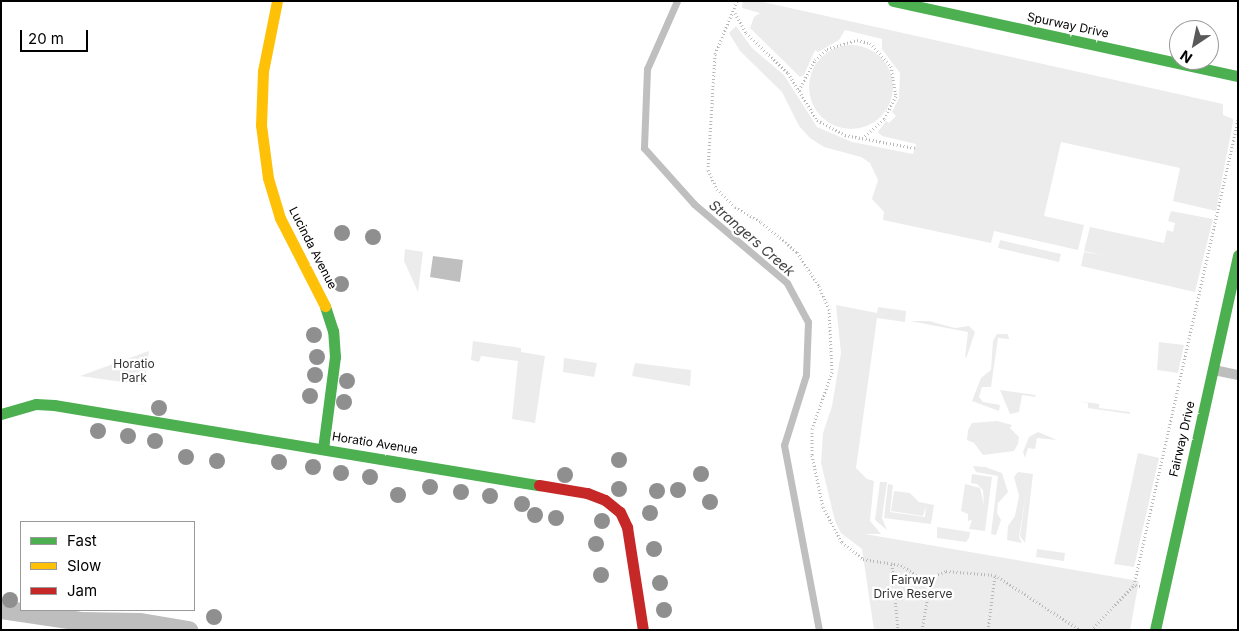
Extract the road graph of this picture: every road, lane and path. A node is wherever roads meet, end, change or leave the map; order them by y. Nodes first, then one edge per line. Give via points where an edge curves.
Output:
1 (276, 1) edge
2 (737, 1) edge
3 (893, 1) edge
4 (735, 13) junction
5 (1238, 76) edge
6 (799, 90) junction
7 (863, 138) junction
8 (915, 148) dead end
9 (1238, 255) edge
10 (1212, 369) junction
11 (1238, 375) edge
12 (1, 414) edge
13 (323, 449) junction
14 (892, 564) junction
15 (995, 575) junction
16 (930, 584) junction
17 (1134, 585) dead end
18 (1, 609) edge
19 (188, 630) edge
20 (643, 630) edge
21 (898, 630) edge
22 (922, 630) edge
23 (988, 630) edge
24 (1080, 630) edge
25 (1091, 630) edge
26 (1155, 630) edge

1 - 13 street, Lucinda Avenue via 263,71 261,125 268,178 280,218 323,299 333,331 335,357
2 - 4 path
3 - 5 street, Spurway Drive
4 - 6 path via 746,33 783,68
4 - 14 path via 715,54 708,170 718,189 735,207 761,222 797,252 819,286 829,309 833,339 832,372 812,429 812,455 823,507 842,542 863,559
6 - 7 path via 818,120 830,130
6 - 7 path via 815,60 827,49 858,40 870,43 892,66 896,96 884,119
7 - 8 path
9 - 10 street, Fairway Drive
10 - 11 lane
10 - 26 street, Fairway Drive
12 - 13 street, Horatio Avenue via 36,404 54,405
13 - 20 street, Horatio Avenue via 587,493 605,500 620,512 627,527
14 - 16 path via 901,565
14 - 21 path
15 - 16 path via 946,571 935,576
15 - 23 path
15 - 24 path
16 - 22 path
17 - 25 path
18 - 19 street via 80,621 138,622

